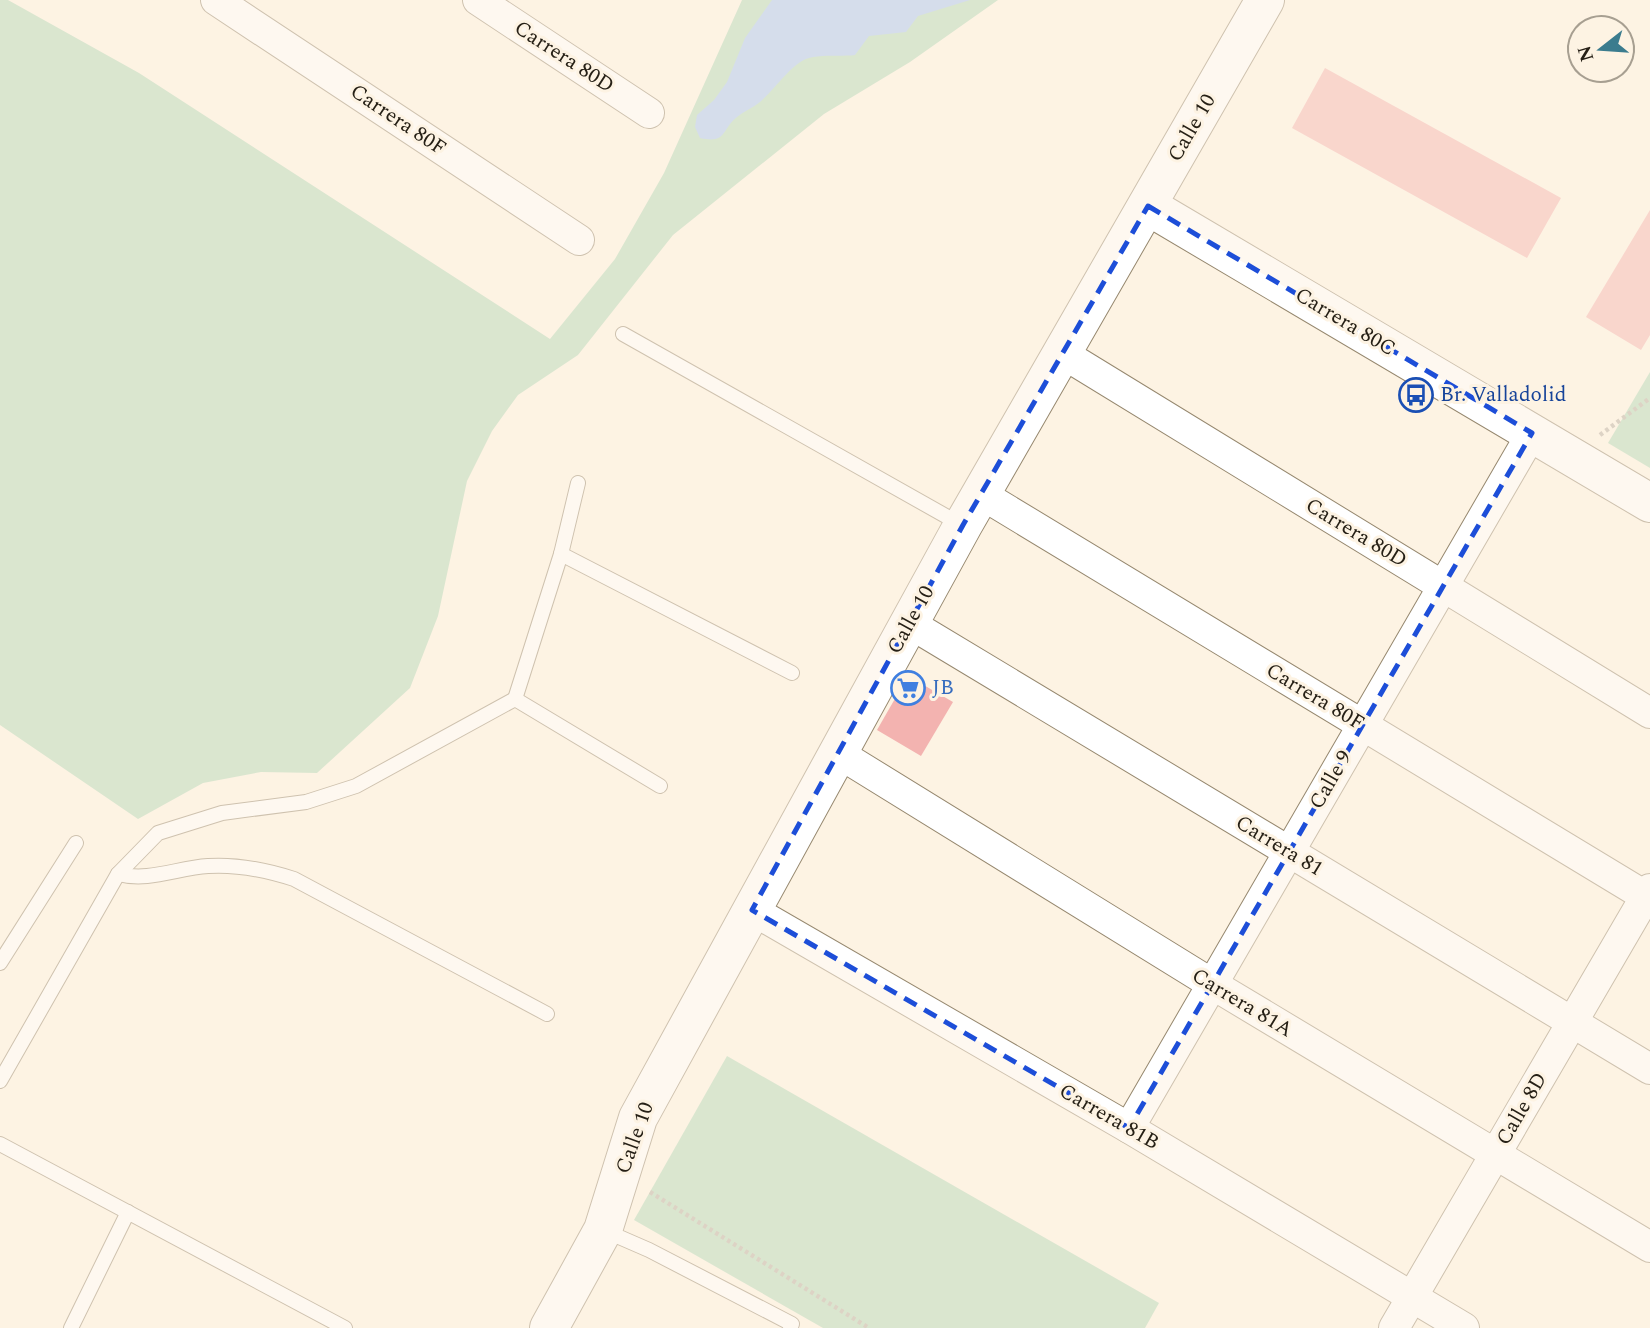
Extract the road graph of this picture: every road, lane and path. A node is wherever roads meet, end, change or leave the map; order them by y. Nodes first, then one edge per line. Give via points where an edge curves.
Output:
1 (216, 0) edge
2 (478, 0) edge
3 (1265, 0) edge
4 (649, 113) dead end
5 (1148, 206) junction
6 (579, 240) dead end
7 (623, 334) dead end
8 (1062, 354) junction
9 (1650, 398) edge
10 (1532, 433) junction
11 (1572, 456) junction
12 (578, 482) dead end
13 (1650, 503) edge
14 (972, 510) junction
15 (561, 554) junction
16 (1443, 587) junction
17 (909, 622) junction
18 (792, 673) dead end
19 (515, 699) junction
20 (1650, 713) edge
21 (1362, 726) junction
22 (838, 753) junction
23 (660, 786) dead end
24 (76, 843) dead end
25 (1289, 852) junction
26 (118, 874) junction
27 (1649, 895) edge
28 (752, 910) junction
29 (0, 963) edge
30 (1212, 984) junction
31 (547, 1014) dead end
32 (1572, 1023) junction
33 (1650, 1069) edge
34 (0, 1081) edge
35 (1129, 1128) junction
36 (0, 1144) edge
37 (1494, 1156) junction
38 (621, 1174) junction
39 (128, 1212) junction
40 (603, 1230) junction
41 (1650, 1247) edge
42 (1412, 1297) junction
43 (71, 1328) edge
44 (345, 1328) edge
45 (549, 1328) edge
46 (790, 1328) edge
47 (869, 1328) edge
48 (1394, 1328) edge
49 (1464, 1328) edge

1 - 6 street, Carrera 80F
2 - 4 street, Carrera 80D
3 - 5 street, Calle 10
5 - 8 street, Calle 10
5 - 10 street, Carrera 80C
7 - 14 lane
8 - 14 street, Calle 10
8 - 16 street, Carrera 80D
9 - 11 path
10 - 11 street, Carrera 80C
10 - 16 street, Calle 9
11 - 13 street, Carrera 80C
12 - 15 lane
14 - 17 street, Calle 10
14 - 21 street, Carrera 80F
15 - 18 lane
15 - 19 lane
16 - 20 street, Carrera 80D
16 - 21 street, Calle 9
17 - 22 street, Calle 10
17 - 25 street, Carrera 81
19 - 23 lane
19 - 26 lane via 356,786 306,802 222,813 158,833
21 - 25 street, Calle 9
21 - 27 street, Carrera 80F
22 - 28 street, Calle 10
22 - 30 street, Carrera 81A
24 - 29 lane
25 - 30 street, Calle 9
25 - 32 street, Carrera 81
26 - 31 lane via 137,879 209,866 261,868 294,879
26 - 34 lane
27 - 32 street, Calle 8D
28 - 35 street, Carrera 81B
28 - 38 street, Calle 10 via 638,1118
30 - 35 street, Calle 9
30 - 37 street, Carrera 81A
32 - 33 street, Carrera 81
32 - 37 street, Calle 8D
35 - 42 street, Carrera 81B
36 - 39 lane
37 - 41 street, Carrera 81A
37 - 42 street, Calle 8D
38 - 40 street, Calle 10
38 - 47 path
39 - 43 lane
39 - 44 lane
40 - 45 street, Calle 10
40 - 46 lane via 792,1324
42 - 48 street, Calle 8D
42 - 49 street, Carrera 81B

